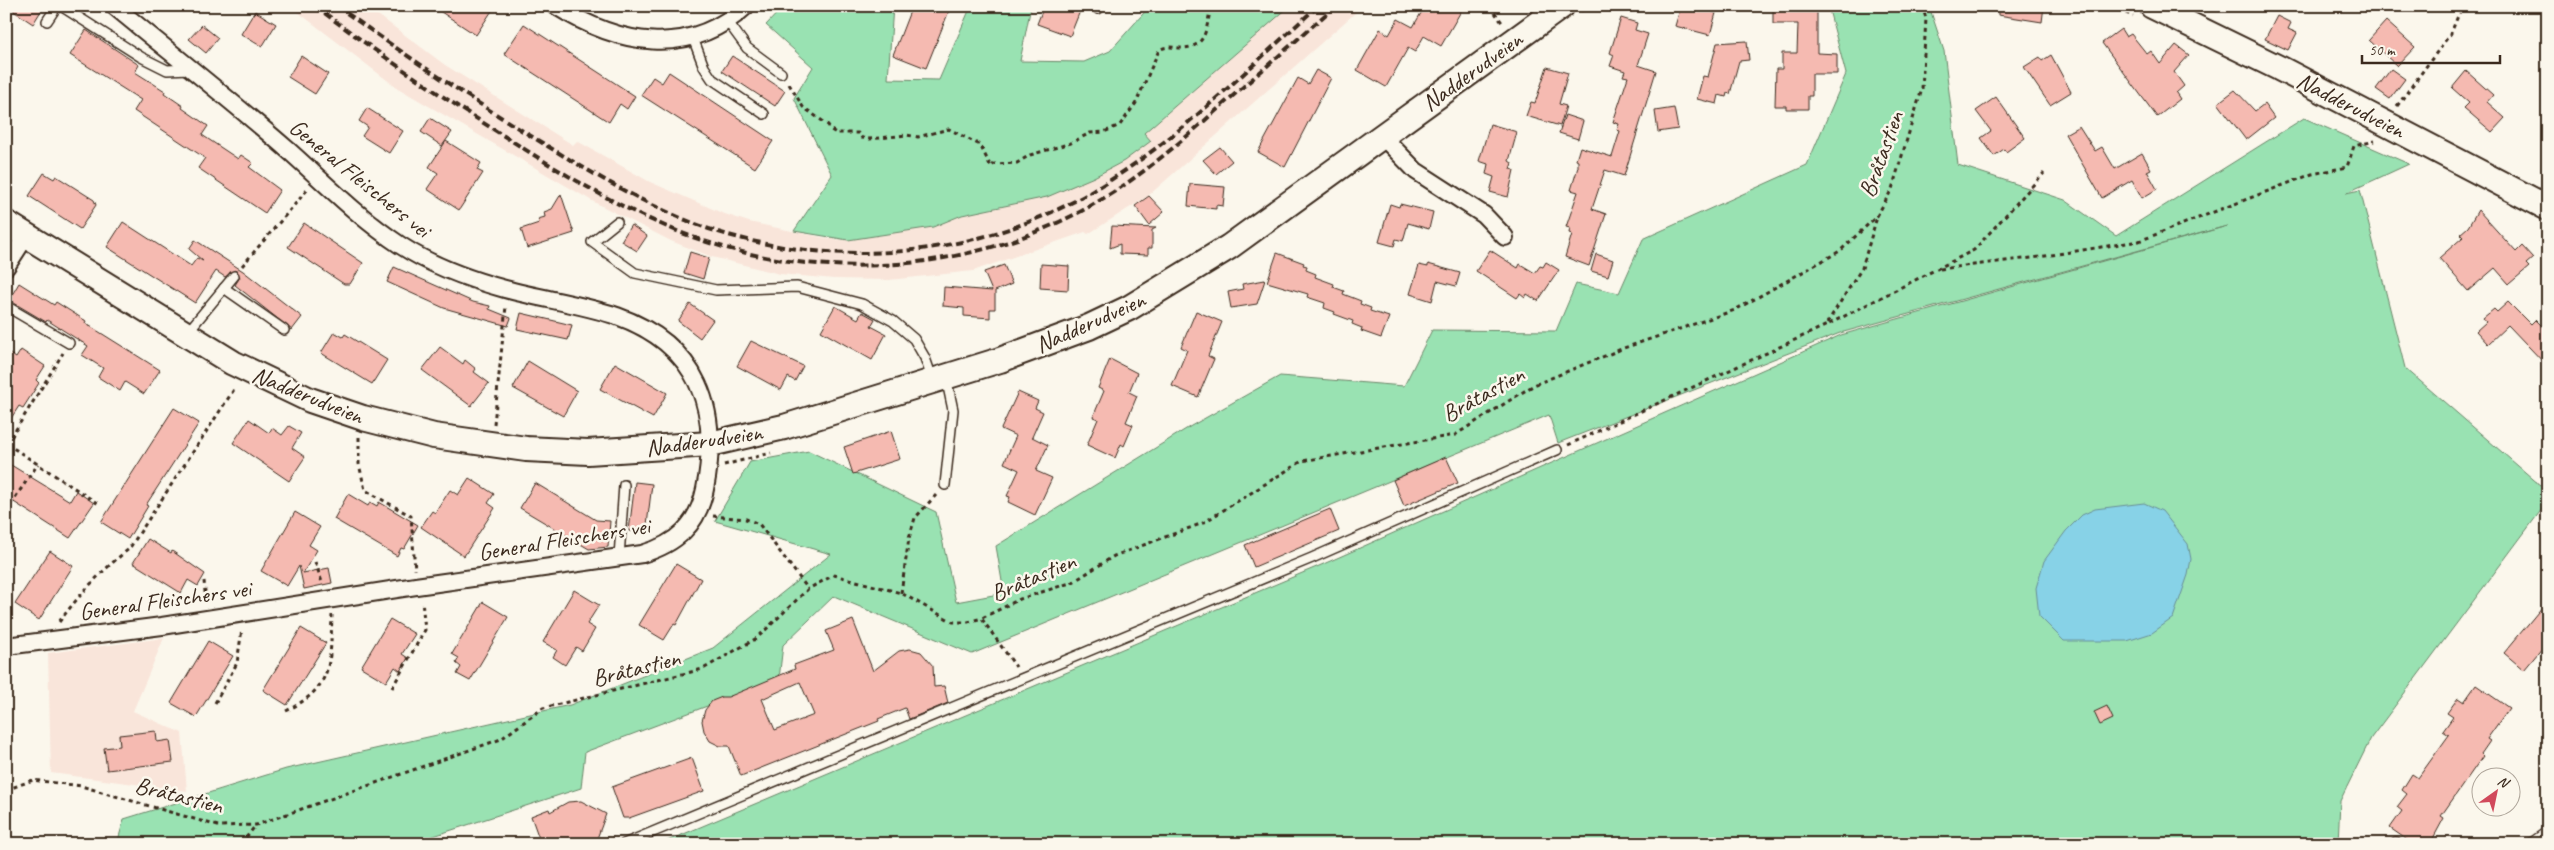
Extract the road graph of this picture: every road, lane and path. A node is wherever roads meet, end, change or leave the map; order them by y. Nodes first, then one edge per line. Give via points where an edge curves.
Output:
1 (57, 6) edge
2 (61, 6) edge
3 (114, 6) edge
4 (556, 6) edge
5 (746, 6) edge
6 (1212, 6) edge
7 (1490, 6) edge
8 (1562, 6) edge
9 (1922, 6) edge
10 (2152, 6) edge
11 (2462, 6) edge
12 (47, 22) dead end
13 (728, 22) junction
14 (1507, 30) dead end
15 (693, 38) junction
16 (190, 69) junction
17 (781, 73) joint
18 (2393, 111) dead end
19 (764, 114) dead end
20 (1382, 136) junction
21 (2383, 139) dead end
22 (2044, 173) dead end
23 (318, 177) junction
24 (2548, 208) edge
25 (1877, 216) junction
26 (617, 222) dead end
27 (16, 230) edge
28 (1505, 237) dead end
29 (6, 267) edge
30 (1937, 269) junction
31 (234, 276) joint
32 (224, 288) junction
33 (507, 290) junction
34 (6, 306) edge
35 (1827, 324) junction
36 (284, 330) dead end
37 (186, 335) junction
38 (69, 343) dead end
39 (62, 354) dead end
40 (940, 379) junction
41 (235, 388) dead end
42 (493, 434) dead end
43 (359, 438) dead end
44 (6, 444) edge
45 (710, 444) junction
46 (1557, 450) joint
47 (38, 464) junction
48 (624, 485) dead end
49 (945, 485) joint
50 (100, 504) dead end
51 (698, 510) junction
52 (6, 511) edge
53 (619, 557) junction
54 (314, 562) dead end
55 (418, 586) junction
56 (808, 589) junction
57 (901, 593) junction
58 (330, 600) junction
59 (242, 613) junction
60 (982, 618) junction
61 (55, 639) junction
62 (6, 646) edge
63 (1023, 678) junction
64 (392, 688) dead end
65 (214, 703) dead end
66 (286, 711) dead end
67 (6, 790) edge
68 (256, 824) junction
69 (2548, 831) edge
70 (241, 844) edge
71 (624, 844) edge
72 (2530, 844) edge

1 - 12 lane
2 - 16 lane via 167,70
3 - 16 street, General Fleischers vei
4 - 15 street via 606,33 668,42
5 - 13 street
6 - 17 path via 1199,44 1192,48 1165,47 1159,50 1136,104 1120,125 1030,155 1017,163 994,164 992,167 980,144 949,129 918,137 870,139 862,138 858,133 836,133 803,107
7 - 14 path
8 - 20 main road, Nadderudveien
9 - 25 path, Bråtastien via 1926,18 1922,89 1892,189
10 - 24 main road, Nadderudveien
11 - 18 path via 2450,33
13 - 15 street
13 - 17 lane via 747,48
15 - 19 lane via 712,80
16 - 23 street, General Fleischers vei
20 - 28 street via 1416,171 1484,215
20 - 40 main road, Nadderudveien via 1230,247 1166,287 1089,327
21 - 30 path via 2354,146 2347,167 2312,174 2139,241
22 - 30 path via 1974,250
23 - 31 path
23 - 33 street, General Fleischers vei via 378,228 421,258 470,279
25 - 35 path via 1862,268
25 - 60 path, Bråtastien via 1840,251 1736,310 1624,348 1534,385 1455,435 1302,461 1203,523 1114,556 1072,582 1020,600
26 - 40 lane via 592,242 635,273 716,290 797,286 862,304 893,321 914,339
27 - 29 street
27 - 37 main road, Nadderudveien
30 - 35 path
31 - 32 lane
32 - 36 lane
32 - 37 lane
33 - 42 path
33 - 45 street, General Fleischers vei via 619,317 656,337 685,362 696,379 708,410
34 - 38 lane
35 - 46 path
37 - 45 main road, Nadderudveien via 253,373 310,400 380,423 434,436 510,447 588,452
39 - 44 path
40 - 45 main road, Nadderudveien via 784,427
40 - 49 lane via 953,410
41 - 61 path via 146,525 129,548 79,596 54,629
43 - 55 path via 359,464 365,490 411,516
44 - 47 path
45 - 51 street, General Fleischers vei via 705,490
46 - 63 lane via 1312,558
47 - 50 path
47 - 52 path
48 - 53 lane
49 - 57 path via 915,518
51 - 53 street, General Fleischers vei via 684,532 668,545 642,554
51 - 56 path via 759,524
53 - 55 street, General Fleischers vei
54 - 58 path
55 - 58 street, General Fleischers vei
55 - 64 path via 425,630
56 - 57 path, Bråtastien via 834,574
56 - 68 path, Bråtastien via 757,638 703,670 543,708 500,739
57 - 60 path, Bråtastien via 952,622
58 - 59 street, General Fleischers vei
58 - 66 path via 331,654 326,676 314,693
59 - 61 street, General Fleischers vei
59 - 65 path via 242,641 237,663
60 - 63 path
61 - 62 street, General Fleischers vei
63 - 71 lane
67 - 68 path, Bråtastien via 33,780 81,786 218,826
68 - 70 path
69 - 72 lane

